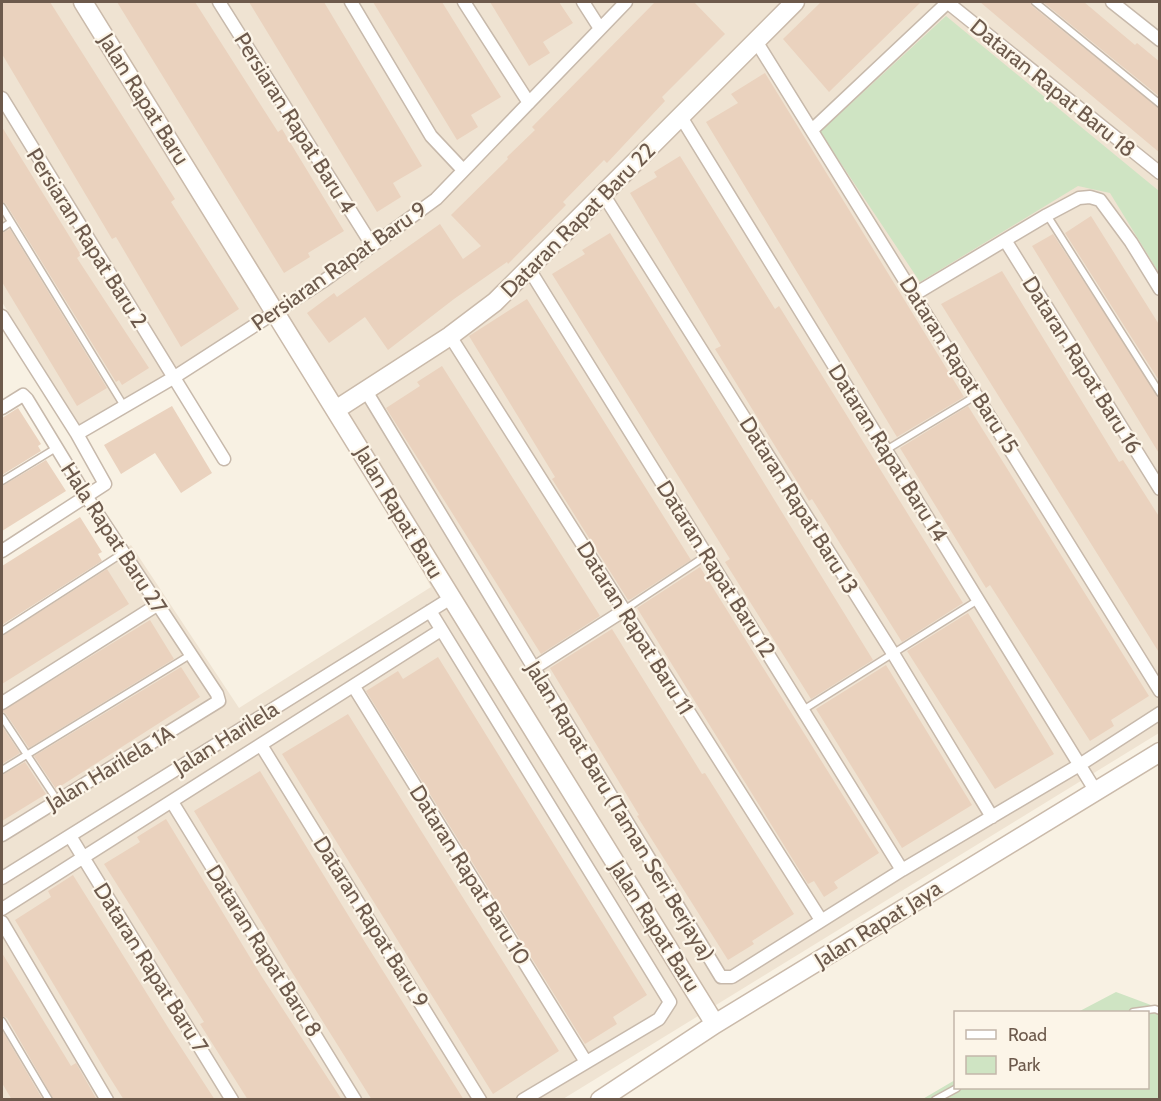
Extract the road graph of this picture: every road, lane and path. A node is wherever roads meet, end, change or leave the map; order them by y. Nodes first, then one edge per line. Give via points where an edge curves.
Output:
1 (82, 2) edge
2 (219, 2) edge
3 (351, 2) edge
4 (464, 2) edge
5 (583, 2) edge
6 (626, 2) edge
7 (795, 2) edge
8 (947, 2) edge
9 (1035, 2) edge
10 (1112, 2) edge
11 (599, 27) junction
12 (1160, 40) edge
13 (756, 41) junction
14 (2, 98) edge
15 (529, 103) junction
16 (1160, 104) edge
17 (681, 117) junction
18 (813, 129) junction
19 (463, 170) junction
20 (1160, 173) edge
21 (603, 194) junction
22 (2, 207) edge
23 (1047, 215) junction
24 (11, 222) junction
25 (2, 228) edge
26 (1005, 240) junction
27 (372, 245) junction
28 (529, 269) junction
29 (1160, 289) edge
30 (915, 294) junction
31 (277, 311) junction
32 (2, 316) edge
33 (6, 336) edge
34 (450, 336) junction
35 (173, 378) junction
36 (366, 391) junction
37 (1160, 393) edge
38 (977, 395) junction
39 (124, 407) junction
40 (2, 408) edge
41 (336, 409) junction
42 (77, 434) junction
43 (56, 448) junction
44 (886, 450) junction
45 (224, 459) dead end
46 (2, 481) edge
47 (1160, 489) edge
48 (86, 496) junction
49 (2, 551) edge
50 (123, 554) junction
51 (707, 555) junction
52 (451, 598) junction
53 (978, 600) junction
54 (157, 605) junction
55 (623, 610) junction
56 (430, 611) junction
57 (441, 630) junction
58 (2, 631) edge
59 (190, 655) junction
60 (894, 655) junction
61 (534, 668) junction
62 (354, 687) junction
63 (1160, 691) edge
64 (219, 701) joint
65 (2, 703) edge
66 (803, 710) junction
67 (1160, 713) edge
68 (2, 717) edge
69 (261, 745) junction
70 (1160, 752) edge
71 (28, 755) junction
72 (1081, 764) junction
73 (2, 770) edge
74 (1095, 790) junction
75 (57, 800) junction
76 (172, 802) junction
77 (992, 817) junction
78 (2, 835) edge
79 (70, 836) junction
80 (82, 858) junction
81 (902, 870) junction
82 (2, 878) edge
83 (2, 909) edge
84 (821, 920) junction
85 (2, 922) edge
86 (1140, 1011) edge
87 (1160, 1011) edge
88 (2, 1021) edge
89 (716, 1024) junction
90 (586, 1062) junction
91 (955, 1089) edge
92 (49, 1100) edge
93 (107, 1100) edge
94 (232, 1100) edge
95 (355, 1100) edge
96 (480, 1100) edge
97 (523, 1100) edge
98 (600, 1100) edge
99 (935, 1100) edge

1 - 31 street, Jalan Rapat Baru
2 - 27 street, Persiaran Rapat Baru 4
3 - 19 street via 431,136
4 - 15 street
5 - 11 street
6 - 11 street, Persiaran Rapat Baru 9
7 - 13 street, Dataran Rapat Baru 22
8 - 18 street
8 - 20 street, Dataran Rapat Baru 18
9 - 16 lane
10 - 12 street
11 - 15 street, Persiaran Rapat Baru 9
13 - 17 street, Dataran Rapat Baru 22
13 - 18 street, Dataran Rapat Baru 15
14 - 35 street, Persiaran Rapat Baru 2
15 - 19 street, Persiaran Rapat Baru 9
17 - 21 street, Dataran Rapat Baru 22
17 - 44 street, Dataran Rapat Baru 14
18 - 30 street, Dataran Rapat Baru 15
19 - 27 street, Persiaran Rapat Baru 9 via 436,199
21 - 28 street, Dataran Rapat Baru 22
21 - 60 street, Dataran Rapat Baru 13
22 - 24 lane
23 - 26 street
23 - 29 street via 1079,198 1090,196 1100,200
23 - 37 lane
24 - 25 lane
24 - 39 lane
26 - 30 street
26 - 47 street, Dataran Rapat Baru 16
27 - 31 street, Persiaran Rapat Baru 9
28 - 34 street, Dataran Rapat Baru 22 via 495,302
28 - 51 street, Dataran Rapat Baru 12
30 - 38 street, Dataran Rapat Baru 15
31 - 35 street, Persiaran Rapat Baru 9
31 - 41 street, Jalan Rapat Baru
32 - 33 street
33 - 42 street
34 - 36 street, Dataran Rapat Baru 22
34 - 55 street, Dataran Rapat Baru 11
35 - 39 street, Persiaran Rapat Baru 9
35 - 45 street, Persiaran Rapat Baru 2
36 - 41 street, Dataran Rapat Baru 22
36 - 61 street, Jalan Rapat Baru (Taman Seri Berjaya)
38 - 44 lane
38 - 63 street, Dataran Rapat Baru 15
39 - 42 street, Persiaran Rapat Baru 9
40 - 43 street, Hala Rapat Baru 27 via 23,395
41 - 52 street, Jalan Rapat Baru
42 - 48 street via 105,484
43 - 46 lane
43 - 48 street, Hala Rapat Baru 27
44 - 53 street, Dataran Rapat Baru 14
48 - 49 street
48 - 50 street, Hala Rapat Baru 27
50 - 54 street, Hala Rapat Baru 27
50 - 58 lane
51 - 55 lane
51 - 66 street, Dataran Rapat Baru 12
52 - 56 street, Jalan Harilela
52 - 89 street, Jalan Rapat Baru
53 - 60 lane
53 - 72 street, Dataran Rapat Baru 14
54 - 59 street, Hala Rapat Baru 27
54 - 65 street
55 - 61 street
55 - 84 street, Dataran Rapat Baru 11
56 - 57 street, Jalan Rapat Baru
56 - 79 street, Jalan Harilela
57 - 62 street
57 - 90 street, Jalan Rapat Baru via 670,1002 658,1019
59 - 64 street, Hala Rapat Baru 27
59 - 71 lane
60 - 66 lane
60 - 77 street, Dataran Rapat Baru 13
61 - 84 street, Jalan Rapat Baru (Taman Seri Berjaya) via 722,977 732,977
62 - 69 street
62 - 90 street, Dataran Rapat Baru 10
64 - 75 street, Jalan Harilela 1A
66 - 81 street, Dataran Rapat Baru 12
67 - 72 street, Jalan Rapat Baru (Taman Seri Berjaya)
68 - 71 lane
69 - 76 street
69 - 96 street, Dataran Rapat Baru 9
70 - 74 street, Jalan Rapat Jaya
71 - 73 lane
71 - 75 lane
72 - 74 street, Dataran Rapat Baru 14
72 - 77 street, Jalan Rapat Baru (Taman Seri Berjaya)
74 - 89 street, Jalan Rapat Jaya
75 - 78 street, Jalan Harilela 1A
76 - 80 street
76 - 95 street, Dataran Rapat Baru 8
77 - 81 street, Jalan Rapat Baru (Taman Seri Berjaya)
79 - 80 street, Dataran Rapat Baru 7
79 - 82 street, Jalan Harilela
80 - 83 street
80 - 94 street, Dataran Rapat Baru 7
81 - 84 street, Jalan Rapat Baru (Taman Seri Berjaya)
85 - 93 street
86 - 87 lane
88 - 92 lane
89 - 98 street, Jalan Rapat Jaya
90 - 97 street
91 - 99 lane

